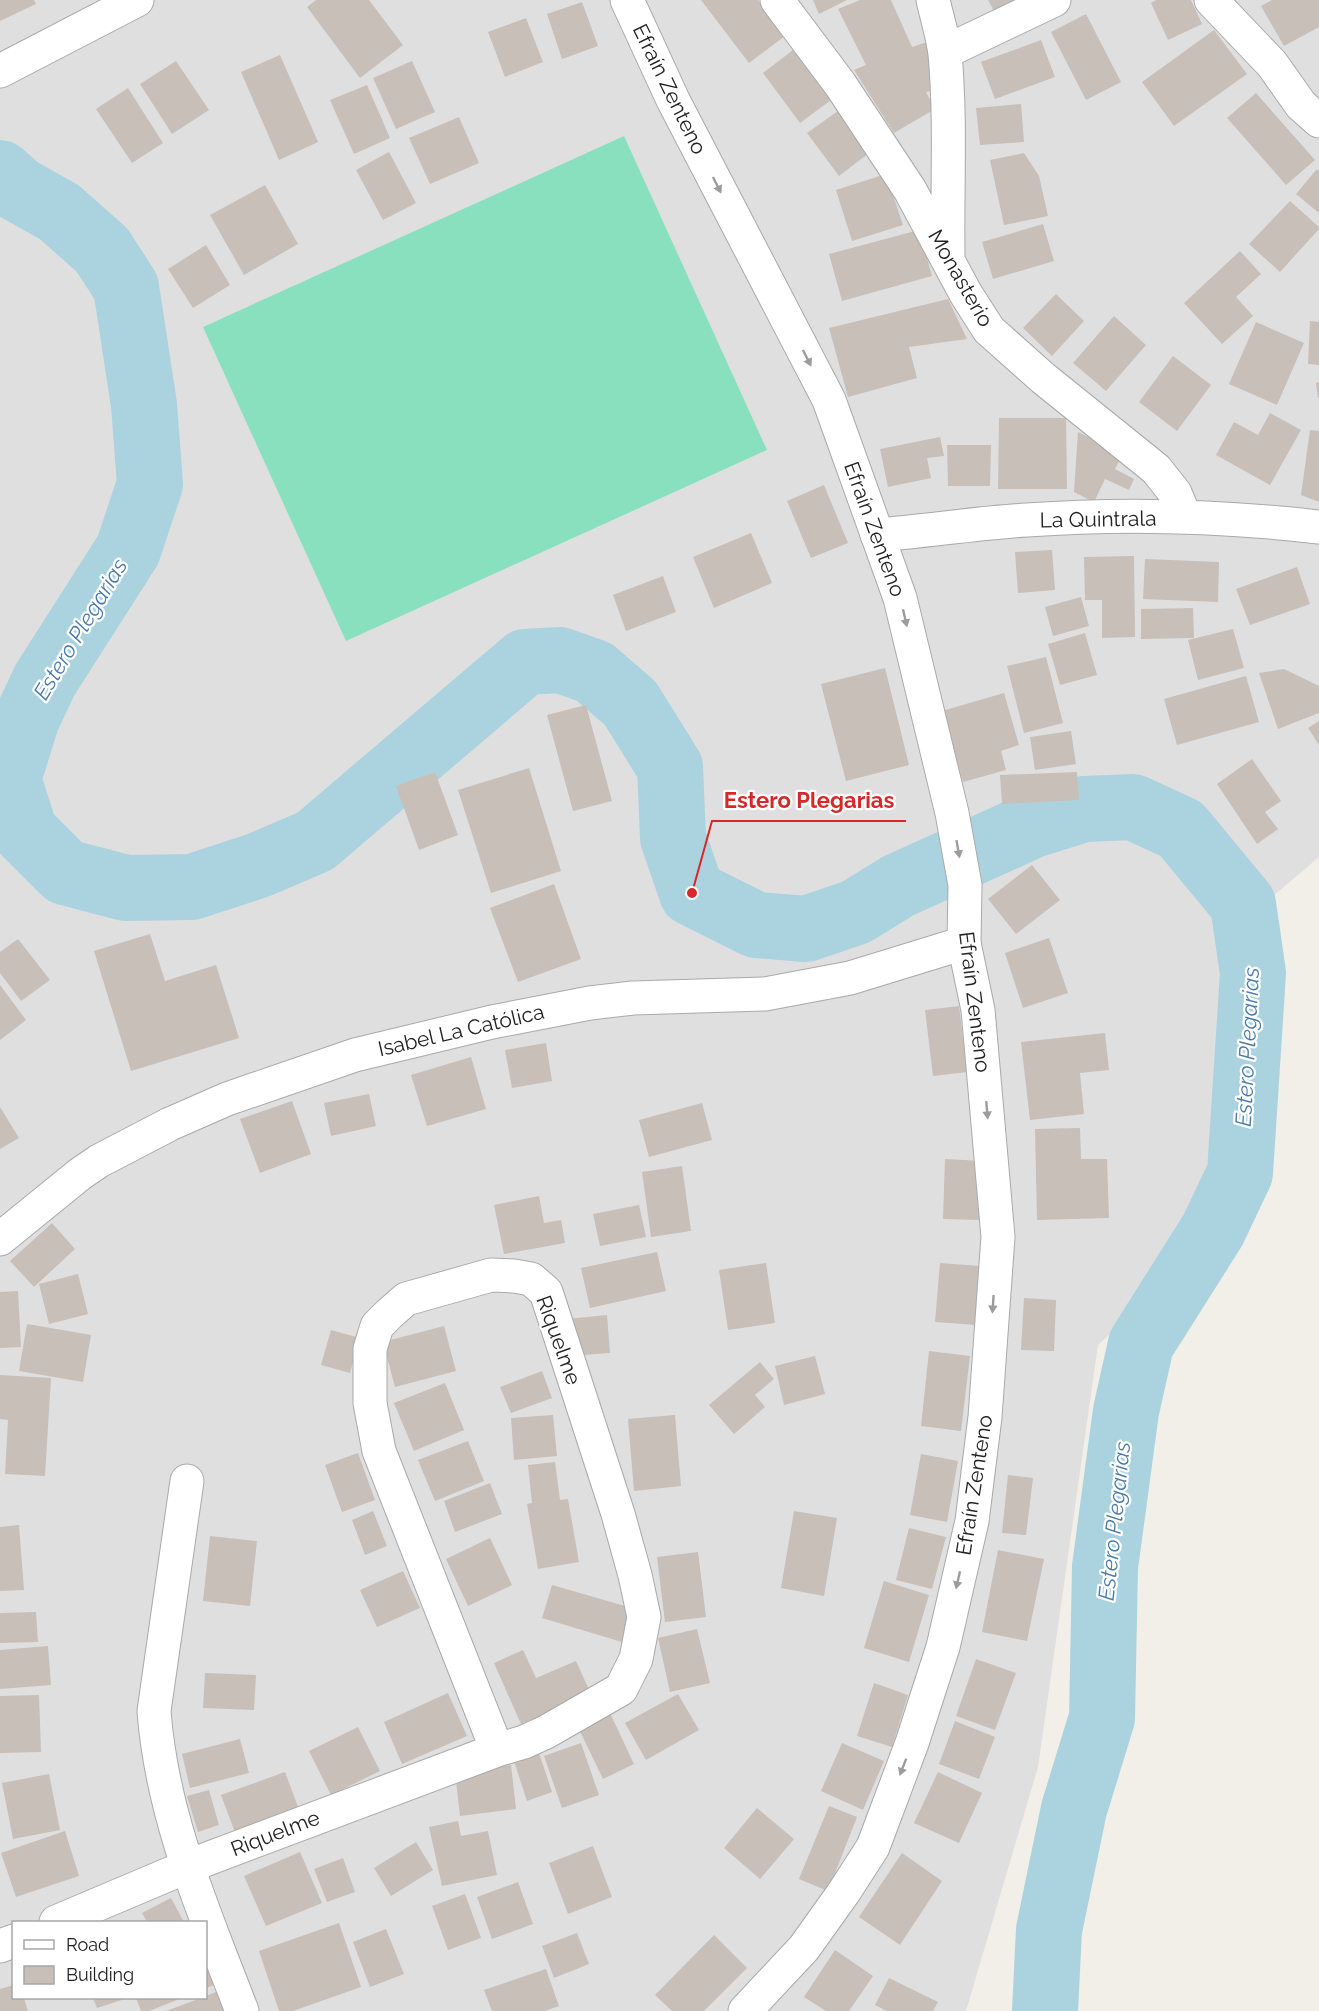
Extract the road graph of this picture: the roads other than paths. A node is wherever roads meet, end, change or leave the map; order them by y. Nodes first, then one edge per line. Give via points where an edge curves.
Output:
1 (137, 0) edge
2 (627, 0) edge
3 (777, 0) edge
4 (933, 0) edge
5 (1054, 0) edge
6 (1211, 0) edge
7 (945, 52) junction
8 (0, 71) edge
9 (1319, 122) edge
10 (948, 259) junction
11 (1185, 518) junction
12 (1319, 528) edge
13 (877, 536) junction
14 (964, 944) junction
15 (0, 1239) edge
16 (187, 1481) dead end
17 (497, 1750) junction
18 (186, 1867) junction
19 (61, 1921) edge
20 (242, 2011) edge
21 (745, 2011) edge

1 - 8 street
2 -> 13 street, Efraín Zenteno via 673,99 829,400
3 - 10 street, Monasterio via 840,84 910,190
4 - 7 street
5 - 7 street
6 - 9 street via 1272,64 1301,105
7 - 10 street
10 - 11 street, Monasterio via 989,330 1156,469 1175,493
11 - 12 street, La Quintrala
11 - 13 street, La Quintrala via 1027,520
13 -> 14 street, Efraín Zenteno via 900,598 952,813 965,885
14 - 15 street, Isabel La Católica via 850,978 776,992 590,1003 355,1055 227,1099 170,1124 99,1161
14 -> 21 street, Efraín Zenteno via 978,1010 998,1237 985,1417 972,1521 943,1647 873,1847 804,1948
16 - 18 street via 154,1711 156,1743
17 - 17 street, Riquelme via 546,1732 621,1689 636,1659 644,1617 618,1514 546,1292 531,1279 491,1275 406,1299 377,1326 370,1349 370,1403 379,1451
17 - 18 street, Riquelme
18 - 19 street, Riquelme
18 - 20 street

